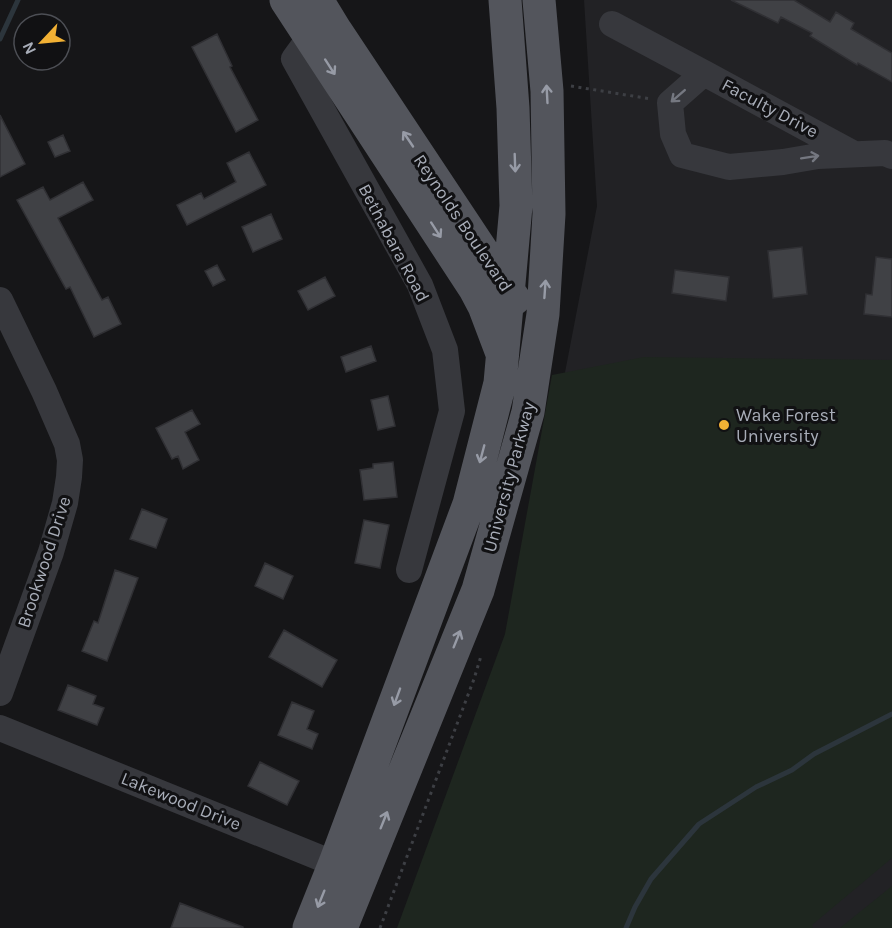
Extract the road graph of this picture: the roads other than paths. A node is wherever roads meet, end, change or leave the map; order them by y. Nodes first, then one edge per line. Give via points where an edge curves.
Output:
1 (286, 0) edge
2 (317, 0) edge
3 (505, 0) edge
4 (539, 0) edge
5 (612, 24) dead end
6 (310, 37) junction
7 (704, 73) junction
8 (854, 154) junction
9 (892, 156) edge
10 (509, 293) junction
11 (0, 300) edge
12 (503, 354) junction
13 (512, 470) junction
14 (409, 570) dead end
15 (0, 693) edge
16 (0, 728) edge
17 (348, 869) junction
18 (309, 928) edge
19 (341, 928) edge

1 - 6 main road, Reynolds Boulevard
10 -> 2 main road, Reynolds Boulevard
3 -> 10 main road, University Parkway via 516,206
13 -> 4 main road, University Parkway via 539,350 547,269 549,135
5 - 7 street
6 -> 12 main road, Reynolds Boulevard via 475,289
6 - 14 street, Bethabara Road via 294,59 420,285 445,350 452,411
7 - 8 street, Faculty Drive
7 -> 8 street, Faculty Drive via 670,103 673,134 682,155 729,167
8 - 9 street, Faculty Drive
10 - 12 main road, University Parkway
10 - 13 main road, Reynolds Boulevard via 522,310 525,326 508,431
11 - 15 street, Brookwood Drive via 45,391 70,460 65,503 51,552
12 -> 17 main road, University Parkway via 500,383 469,504
17 -> 13 main road, University Parkway via 478,590
16 - 17 street, Lakewood Drive
17 -> 18 main road, University Parkway
17 - 19 main road, University Parkway

